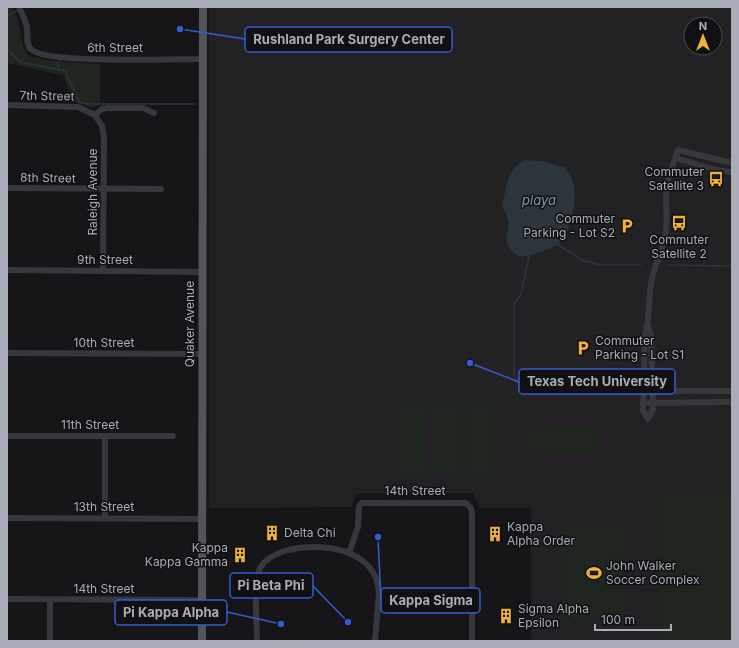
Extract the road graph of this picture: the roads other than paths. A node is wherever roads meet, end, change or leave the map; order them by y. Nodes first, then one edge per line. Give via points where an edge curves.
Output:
1 (19, 7) edge
2 (203, 7) edge
3 (203, 59) junction
4 (7, 105) edge
5 (154, 113) dead end
6 (96, 115) junction
7 (676, 158) junction
8 (732, 163) edge
9 (732, 172) edge
10 (7, 188) edge
11 (104, 189) junction
12 (160, 189) dead end
13 (7, 270) edge
14 (103, 272) junction
15 (202, 272) junction
16 (648, 325) junction
17 (7, 353) edge
18 (202, 354) junction
19 (644, 391) junction
20 (653, 391) junction
21 (732, 391) edge
22 (732, 402) edge
23 (644, 403) junction
24 (653, 403) junction
25 (7, 436) edge
26 (105, 436) junction
27 (173, 436) dead end
28 (7, 518) edge
29 (105, 518) junction
30 (202, 519) junction
31 (349, 552) junction
32 (7, 599) edge
33 (50, 600) junction
34 (202, 600) junction
35 (50, 641) edge
36 (202, 641) edge
37 (257, 641) edge
38 (375, 641) edge
39 (472, 641) edge

1 - 3 street, 6th Street via 27,28 30,48 40,54 68,58
2 - 3 main road, Quaker Avenue
3 - 15 main road, Quaker Avenue
4 - 6 street, 7th Street via 78,107
5 - 6 street via 143,108 107,108
6 - 11 street, Raleigh Avenue via 102,126 104,138
7 - 8 street via 678,150
7 - 9 street via 715,170
7 - 16 street via 667,186 666,236 651,280
10 - 11 street, 8th Street
11 - 12 street, 8th Street
11 - 14 street, Raleigh Avenue
13 - 14 street, 9th Street
14 - 15 street, 9th Street
15 - 18 main road, Quaker Avenue
16 - 19 street via 645,335
16 - 20 street via 651,335
17 - 18 street, 10th Street
18 - 30 main road, Quaker Avenue
19 - 20 street
19 - 23 street
20 - 21 street
20 - 24 street
22 - 24 street
23 - 24 street
23 - 24 street via 643,410 648,419
25 - 26 street, 11th Street
26 - 27 street, 11th Street
26 - 29 street
28 - 29 street, 13th Street
29 - 30 street, 13th Street
30 - 34 main road, Quaker Avenue
31 - 37 street via 307,547 279,553 265,561 260,568 257,582
31 - 38 street via 366,563 377,580 379,593
31 - 39 street, 14th Street via 358,527 360,505 365,502 462,501 470,505
32 - 33 street, 14th Street
33 - 34 street, 14th Street
33 - 35 street
34 - 36 main road, Quaker Avenue

